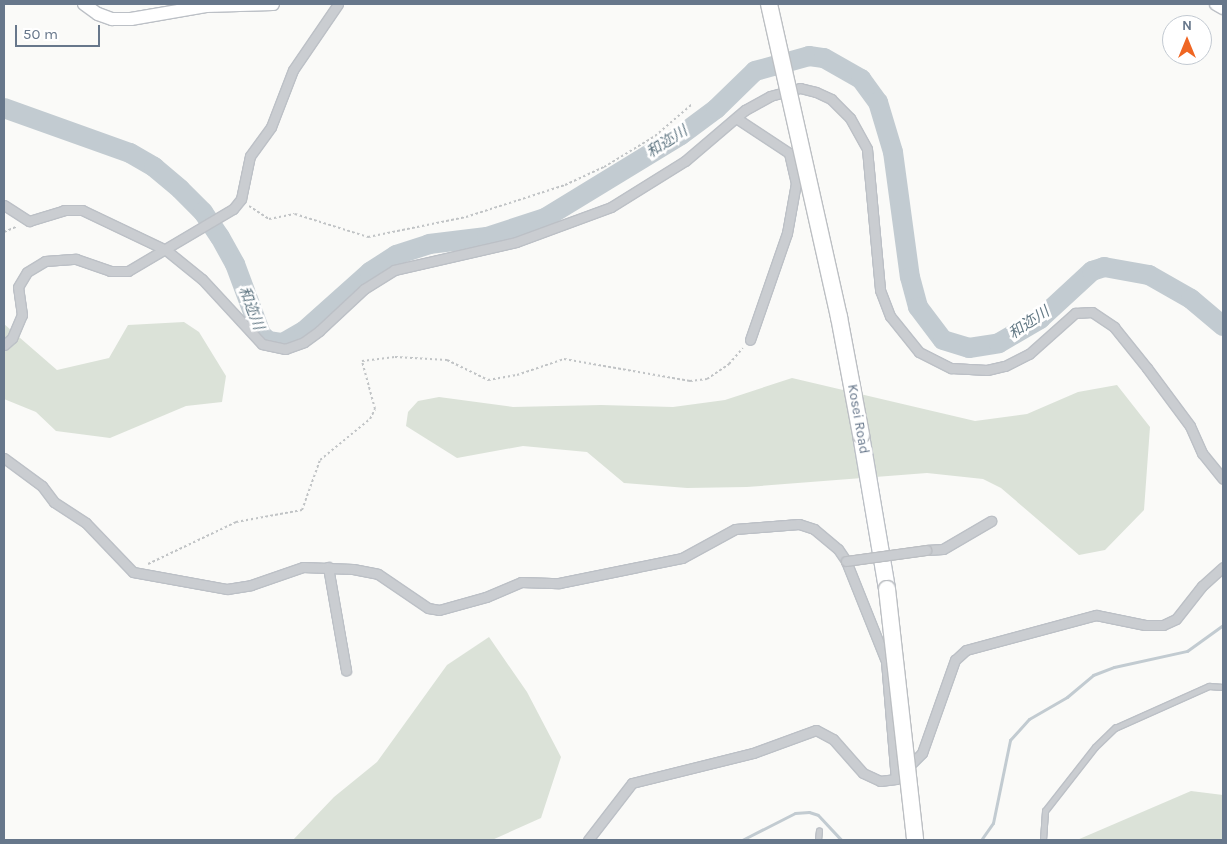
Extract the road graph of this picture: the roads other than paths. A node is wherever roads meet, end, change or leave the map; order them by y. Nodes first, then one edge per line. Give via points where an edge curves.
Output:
1 (84, 4) edge
2 (273, 4) edge
3 (338, 4) edge
4 (769, 4) edge
5 (1216, 4) edge
6 (1223, 8) edge
7 (736, 118) junction
8 (4, 205) edge
9 (166, 250) junction
10 (750, 340) road end
11 (4, 346) edge
12 (4, 458) edge
13 (1223, 478) edge
14 (992, 521) dead end
15 (846, 561) junction
16 (328, 567) junction
17 (1223, 568) edge
18 (346, 670) dead end
19 (1223, 687) edge
20 (896, 779) junction
21 (819, 831) dead end
22 (588, 840) edge
23 (818, 840) edge
24 (915, 840) edge
25 (1043, 840) edge

1 - 2 main road via 112,19 131,19 206,6
3 - 9 street via 293,70 271,127 250,156 241,199 233,209
4 - 24 highway, Kosei Road, bridge via 837,308 861,435 886,589
5 - 6 main road
7 - 9 street via 685,161 611,207 516,242 394,270 364,289 304,342 285,349 262,344 202,279
7 - 10 street via 789,153 796,183 787,233
7 - 13 street via 770,96 800,88 831,99 850,118 867,149 880,290 890,316 919,352 951,368 988,370 1005,366 1028,354 1074,313 1092,312 1114,327 1147,368 1190,426 1202,453
8 - 9 street via 29,221 64,210 82,210
9 - 11 street via 128,271 110,271 76,260 44,261 27,272 18,287 22,315 12,338
12 - 16 street via 42,486 54,502 86,523 133,572 227,589 251,585 303,567
14 - 15 street, bridge via 943,549
15 - 16 street via 814,529 800,524 751,526 735,529 682,558 559,582 521,582 486,597 439,610 428,608 378,574
15 - 20 street via 886,661
16 - 18 street
17 - 20 street via 1202,586 1176,619 1163,625 1145,625 1096,615 966,650 955,660 922,753
19 - 25 lane via 1209,686 1115,728 1095,747 1045,811
20 - 22 street via 880,781 863,773 833,739 816,730 753,753 632,784
21 - 23 lane

